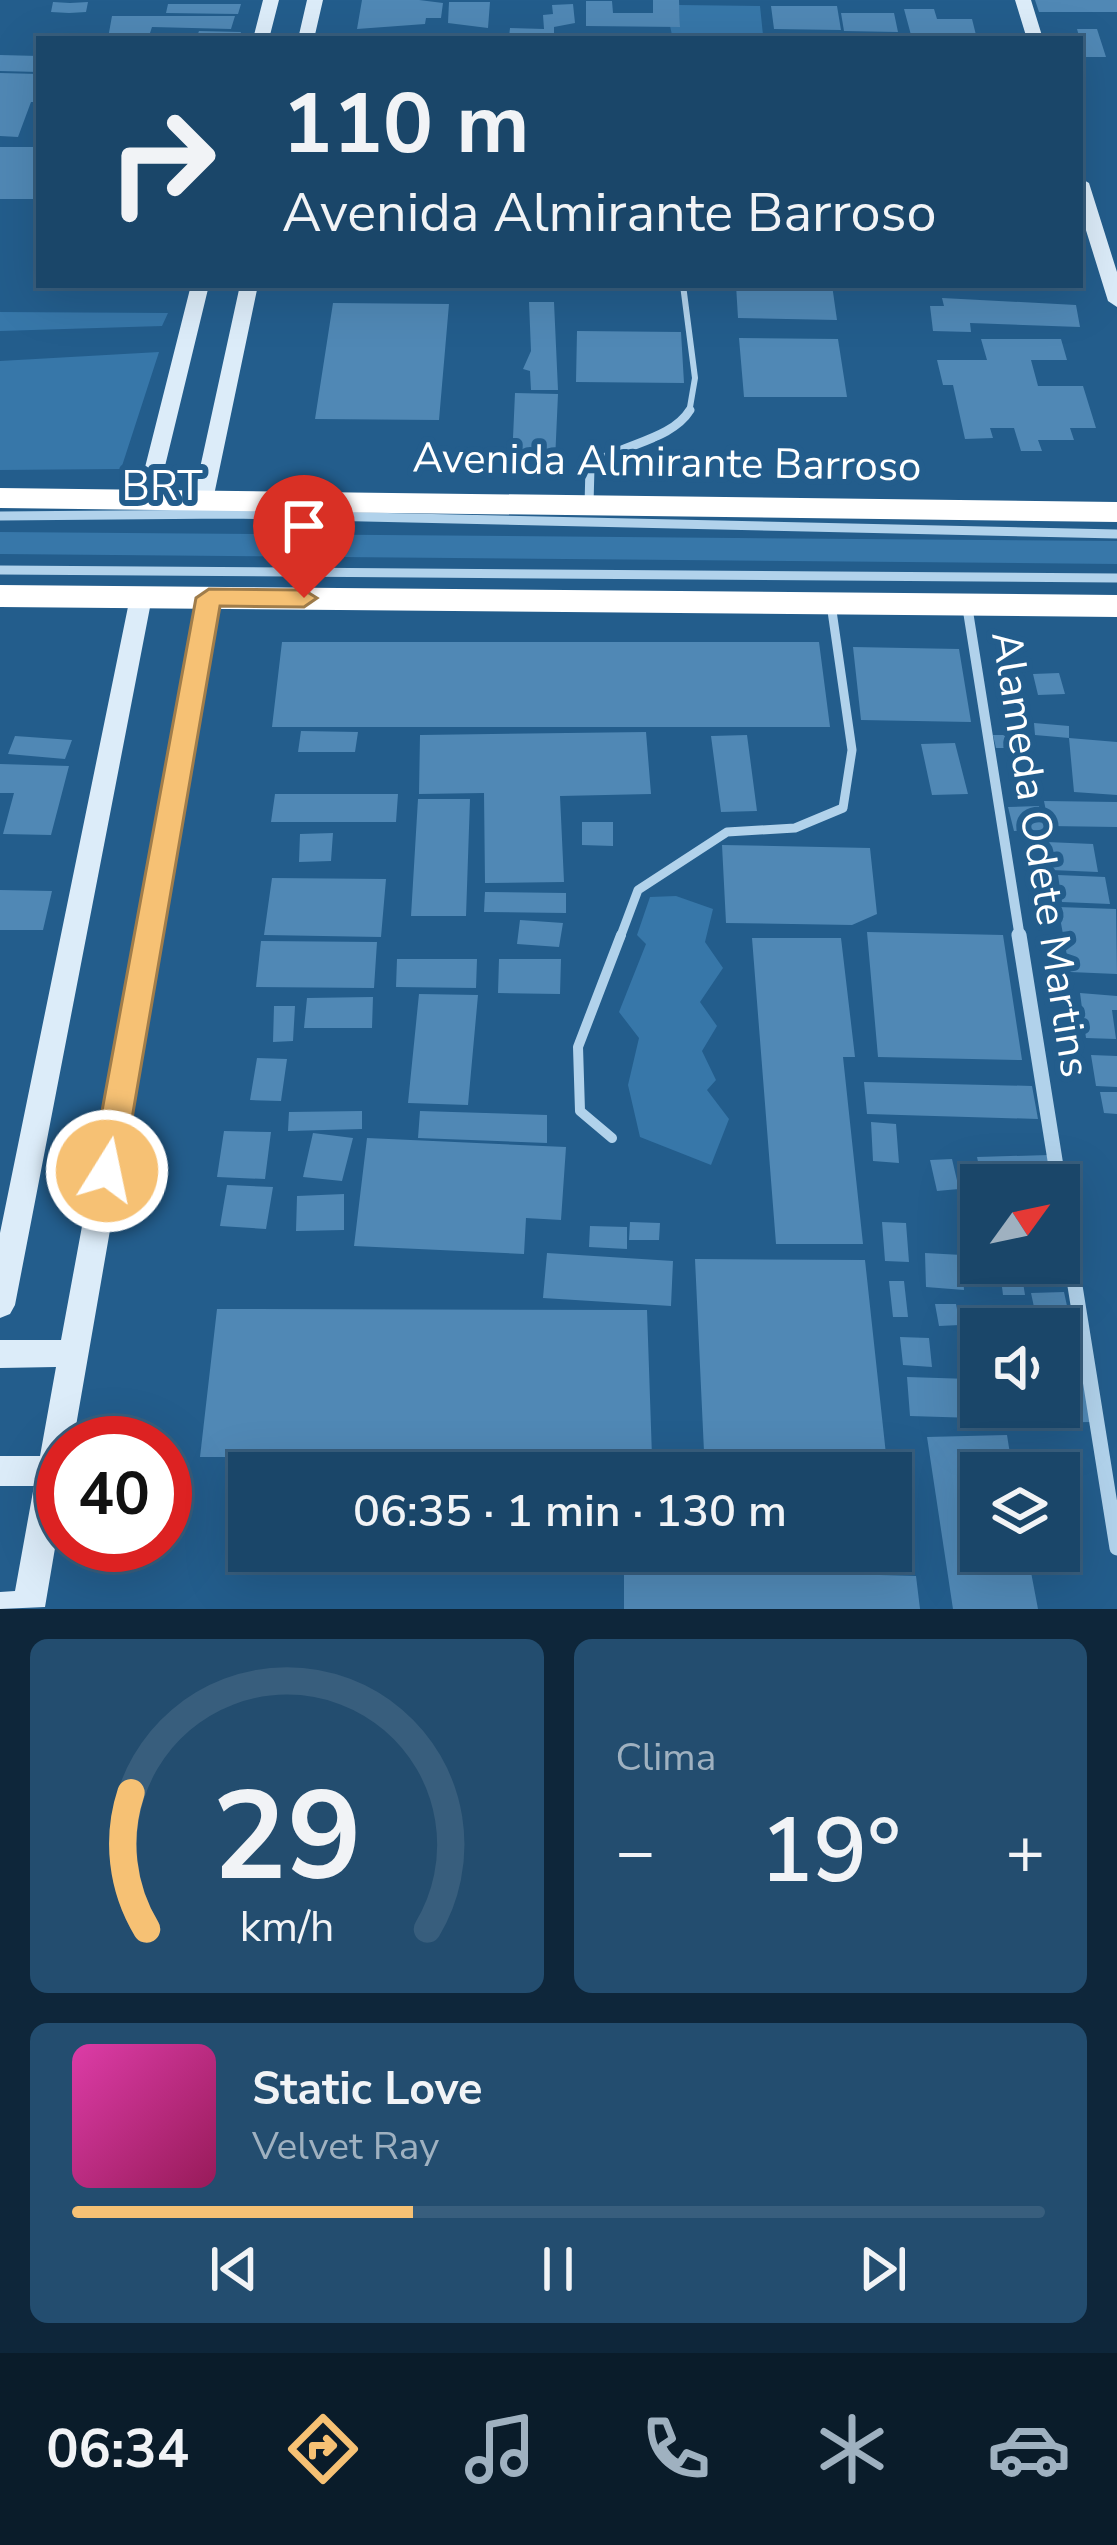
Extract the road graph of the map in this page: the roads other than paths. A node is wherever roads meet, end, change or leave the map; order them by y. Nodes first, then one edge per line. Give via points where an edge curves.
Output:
1 (271, 0) edge
2 (315, 0) edge
3 (1023, 0) edge
4 (263, 36) edge
5 (307, 36) edge
6 (1034, 36) edge
7 (1083, 193) edge
8 (199, 288) edge
9 (248, 288) edge
10 (682, 288) edge
11 (1117, 301) edge
12 (0, 497) edge
13 (147, 500) junction
14 (203, 500) junction
15 (589, 505) junction
16 (1117, 512) edge
17 (0, 516) edge
18 (1117, 534) edge
19 (0, 570) edge
20 (1117, 578) edge
21 (0, 596) edge
22 (141, 597) junction
23 (209, 598) junction
24 (831, 604) junction
25 (967, 605) junction
26 (1117, 607) edge
27 (612, 1138) dead end
28 (1056, 1164) edge
29 (1075, 1284) edge
30 (0, 1305) edge
31 (74, 1353) junction
32 (0, 1354) edge
33 (63, 1416) edge
34 (0, 1471) edge
35 (36, 1471) edge
36 (36, 1540) edge
37 (1117, 1548) edge
38 (19, 1608) edge

1 - 4 street
2 - 5 street
3 - 6 street
7 - 11 street
8 - 13 street
9 - 14 street
10 - 15 lane via 693,408 682,422 631,439 590,466
12 - 13 highway, Avenida Almirante Barroso
13 - 14 highway, Avenida Almirante Barroso
14 - 15 highway, Avenida Almirante Barroso
15 - 16 highway, Avenida Almirante Barroso
17 - 18 lane, BRT via 255,514
19 - 20 lane, BRT
21 - 22 highway
22 - 23 highway
22 - 30 street
23 - 24 highway
23 - 31 street
24 - 25 highway
24 - 27 lane via 851,750 843,808 795,828 727,832 638,890 578,1046 580,1111
25 - 26 highway
25 - 28 street, Alameda Odete Martins
29 - 37 street, Alameda Odete Martins
31 - 32 street
31 - 33 street
34 - 35 street
36 - 38 street

